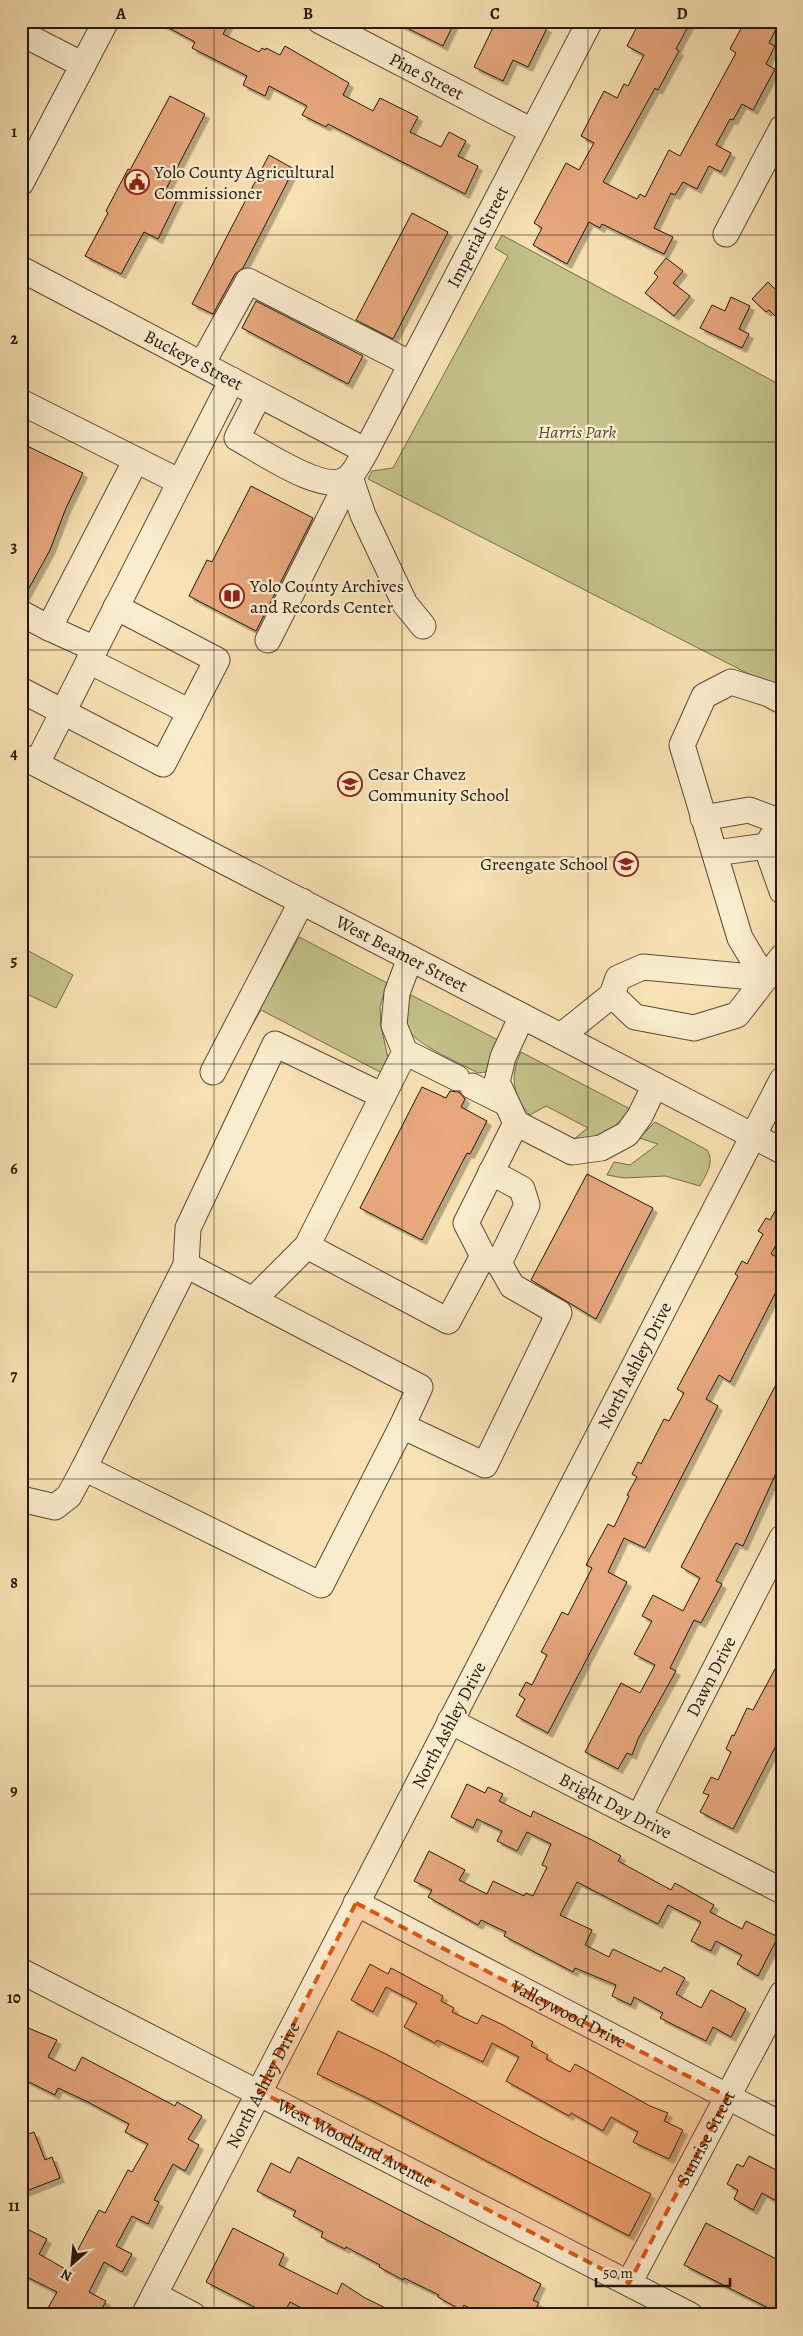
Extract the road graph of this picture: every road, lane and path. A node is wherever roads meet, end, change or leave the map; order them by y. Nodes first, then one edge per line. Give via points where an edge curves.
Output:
1 (106, 21) edge
2 (320, 21) edge
3 (590, 21) edge
4 (347, 28) edge
5 (21, 33) edge
6 (83, 65) junction
7 (782, 128) edge
8 (532, 131) junction
9 (21, 183) edge
10 (726, 234) dead end
11 (21, 269) edge
12 (202, 364) junction
13 (411, 364) junction
14 (232, 380) junction
15 (259, 395) junction
16 (21, 402) edge
17 (366, 451) junction
18 (136, 460) junction
19 (350, 477) junction
20 (180, 482) junction
21 (116, 607) junction
22 (21, 613) edge
23 (423, 626) dead end
24 (50, 628) junction
25 (268, 640) dead end
26 (92, 655) junction
27 (21, 690) edge
28 (782, 701) edge
29 (63, 712) junction
30 (190, 712) junction
31 (29, 760) edge
32 (703, 818) junction
33 (781, 821) edge
34 (766, 846) junction
35 (715, 853) junction
36 (782, 891) edge
37 (302, 901) junction
38 (782, 957) edge
39 (410, 958) junction
40 (764, 978) junction
41 (612, 995) junction
42 (522, 1016) junction
43 (561, 1036) junction
44 (405, 1052) junction
45 (213, 1072) dead end
46 (782, 1080) edge
47 (656, 1085) junction
48 (382, 1096) junction
49 (511, 1113) junction
50 (753, 1136) junction
51 (782, 1151) edge
52 (492, 1172) junction
53 (307, 1246) junction
54 (491, 1260) junction
55 (186, 1265) junction
56 (253, 1300) junction
57 (402, 1426) junction
58 (84, 1468) junction
59 (21, 1499) edge
60 (782, 1538) edge
61 (450, 1721) junction
62 (639, 1816) junction
63 (782, 1891) edge
64 (356, 1903) junction
65 (21, 1970) edge
66 (782, 1994) edge
67 (258, 2091) junction
68 (728, 2097) junction
69 (782, 2125) edge
70 (629, 2283) junction
71 (149, 2305) edge
72 (193, 2315) edge
73 (690, 2315) edge

1 - 6 street
2 - 4 street, Pine Street
3 - 8 street, Imperial Street
4 - 8 street, Pine Street
5 - 6 street
6 - 9 street
7 - 10 street
8 - 13 street, Imperial Street
11 - 12 street, Buckeye Street
12 - 13 street via 248,281
12 - 14 street, Buckeye Street
13 - 17 street, Imperial Street
14 - 15 street, Buckeye Street
14 - 20 street
15 - 17 street, Buckeye Street
15 - 19 street via 237,438 310,478 338,483
16 - 18 street
17 - 19 street, Imperial Street
18 - 20 street
18 - 24 street
19 - 23 street via 363,515 405,604
19 - 25 street, Imperial Street
20 - 21 street
21 - 26 street
21 - 30 street via 217,660
22 - 24 street
24 - 26 street
26 - 29 street
26 - 30 street
27 - 29 street
28 - 32 street via 732,682 704,696 682,746
29 - 30 street via 163,764
29 - 31 street
31 - 37 street, West Beamer Street
32 - 33 street via 749,810
32 - 35 street
33 - 34 street
34 - 35 street
34 - 36 street
35 - 40 street via 740,938
37 - 39 street, West Beamer Street
37 - 45 street
38 - 40 street
39 - 42 street, West Beamer Street
39 - 44 street via 397,993 394,1025
40 - 41 street via 644,968 618,978
40 - 41 street via 737,1015 694,1028 635,1017
41 - 43 street
42 - 43 street, West Beamer Street
42 - 49 street via 503,1057 497,1082
43 - 47 street, West Beamer Street
44 - 48 street
44 - 49 street via 464,1082
46 - 50 street, North Ashley Drive
47 - 49 street via 627,1134 601,1148 572,1152
47 - 50 street, West Beamer Street
48 - 53 street
48 - 55 street via 275,1044 188,1228
49 - 52 street
50 - 51 street, West Beamer Street
50 - 61 street, North Ashley Drive
52 - 54 street via 466,1222
52 - 54 street via 522,1189 527,1205
53 - 54 street via 448,1321
53 - 56 street
54 - 57 street via 512,1286 559,1314 485,1466
55 - 56 street
55 - 58 street
56 - 57 street via 420,1388
57 - 58 street via 321,1585
58 - 59 street via 69,1496 55,1507
60 - 62 street, Dawn Drive
61 - 62 street, Bright Day Drive
61 - 64 street, North Ashley Drive
62 - 63 street, Bright Day Drive
64 - 67 street, North Ashley Drive
64 - 68 street, Valleywood Drive
65 - 67 street, West Woodland Avenue
66 - 68 street, Sunrise Street
67 - 70 street, West Woodland Avenue
67 - 71 street, North Ashley Drive
68 - 69 street, Valleywood Drive
68 - 70 street, Sunrise Street
70 - 73 street, West Woodland Avenue
71 - 72 street

